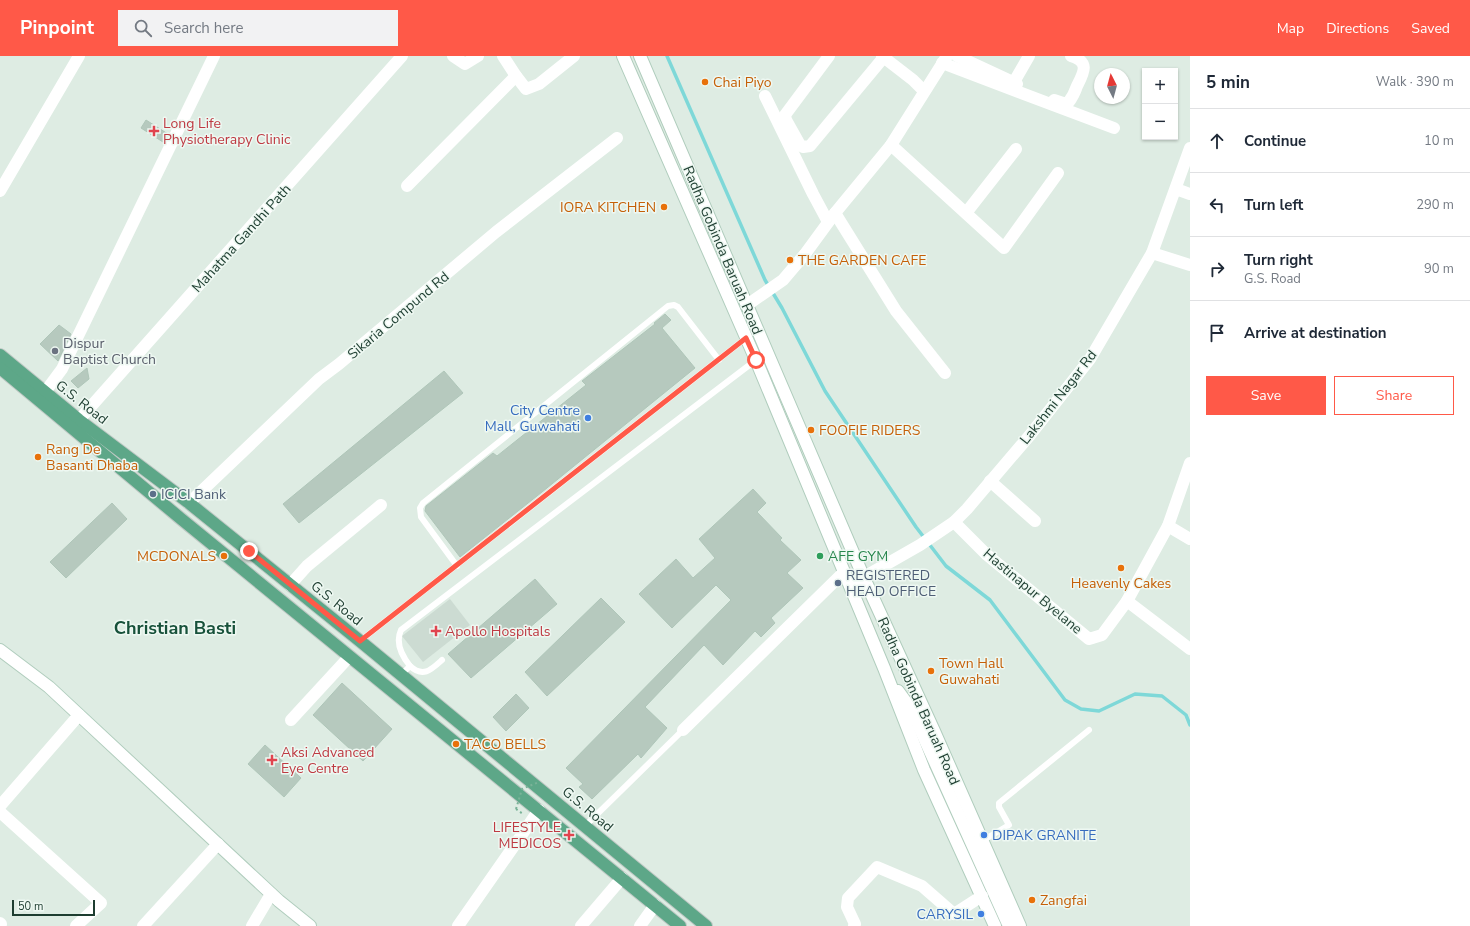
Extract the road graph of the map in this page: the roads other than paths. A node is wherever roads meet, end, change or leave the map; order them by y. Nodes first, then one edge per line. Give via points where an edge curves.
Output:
1 (79, 56) edge
2 (214, 56) edge
3 (402, 56) edge
4 (453, 56) edge
5 (478, 56) edge
6 (503, 56) edge
7 (574, 56) edge
8 (623, 56) edge
9 (640, 56) edge
10 (829, 56) edge
11 (956, 56) edge
12 (1029, 56) edge
13 (1071, 56) edge
14 (883, 57) edge
15 (970, 59) edge
16 (945, 60) edge
17 (516, 76) junction
18 (1014, 82) junction
19 (924, 91) junction
20 (765, 96) dead end
21 (1114, 128) dead end
22 (616, 138) dead end
23 (891, 145) junction
24 (1190, 148) edge
25 (1016, 149) dead end
26 (1058, 173) dead end
27 (407, 186) dead end
28 (1176, 190) junction
29 (0, 192) edge
30 (1190, 194) edge
31 (966, 213) junction
32 (831, 218) junction
33 (1152, 253) junction
34 (1190, 266) edge
35 (747, 305) junction
36 (746, 338) junction
37 (0, 355) edge
38 (719, 360) junction
39 (756, 360) junction
40 (945, 373) dead end
41 (1, 374) edge
42 (45, 392) junction
43 (79, 420) junction
44 (1190, 463) edge
45 (990, 481) junction
46 (190, 503) junction
47 (381, 505) dead end
48 (1035, 521) dead end
49 (954, 522) junction
50 (1168, 526) junction
51 (1190, 539) edge
52 (457, 566) junction
53 (844, 572) junction
54 (864, 578) junction
55 (290, 585) junction
56 (850, 585) junction
57 (1127, 601) junction
58 (360, 641) junction
59 (1190, 649) edge
60 (0, 650) edge
61 (349, 657) junction
62 (442, 660) dead end
63 (399, 665) junction
64 (410, 666) junction
65 (906, 670) junction
66 (888, 676) junction
67 (913, 713) junction
68 (80, 715) junction
69 (291, 720) dead end
70 (683, 730) joint
71 (1089, 730) dead end
72 (0, 806) edge
73 (539, 810) junction
74 (0, 812) edge
75 (585, 826) junction
76 (982, 840) junction
77 (218, 844) junction
78 (622, 878) junction
79 (271, 894) junction
80 (982, 896) junction
81 (655, 905) junction
82 (76, 926) edge
83 (143, 926) edge
84 (252, 926) edge
85 (310, 926) edge
86 (458, 926) edge
87 (581, 926) edge
88 (640, 926) edge
89 (680, 926) edge
90 (706, 926) edge
91 (854, 926) edge
92 (995, 926) edge
93 (1009, 926) edge
94 (1020, 926) edge

1 - 29 street
2 - 42 street via 62,369
3 - 43 street, Mahatma Gandhi Path
4 - 5 street via 465,64
6 - 17 street
7 - 17 street via 539,84 526,89
8 - 36 street, Radha Gobinda Baruah Road
9 - 35 street, Radha Gobinda Baruah Road
10 - 14 street via 785,114 803,147 810,146
11 - 15 street
12 - 18 street
13 - 18 street via 1083,63 1084,70 1068,103 1049,99
14 - 19 street
15 - 18 street
16 - 19 street
16 - 21 street
17 - 27 street
19 - 23 street
20 - 32 street via 813,194
22 - 46 street, Sikaria Compund Rd via 501,228 319,379
23 - 31 street
23 - 32 street
24 - 28 street, Lakshmi Nagar Rd
25 - 31 street
26 - 31 street via 1004,248
28 - 30 street
28 - 33 street, Lakshmi Nagar Rd
32 - 35 street via 783,280
32 - 40 street via 896,311
33 - 34 street
33 - 45 street, Lakshmi Nagar Rd via 1090,359
35 - 54 street, Radha Gobinda Baruah Road
36 - 38 lane
36 - 39 street, Radha Gobinda Baruah Road
37 - 42 main road, G.S. Road
38 - 52 lane
38 - 52 lane via 678,307 668,306 423,503 420,508 421,517
39 - 53 street, Radha Gobinda Baruah Road
39 - 63 lane via 401,630 398,636
41 - 61 main road, G.S. Road
42 - 43 main road, G.S. Road
43 - 46 main road, G.S. Road
44 - 50 street, Hastinapur Byelane
45 - 48 street
45 - 49 street, Lakshmi Nagar Rd
46 - 55 main road, G.S. Road
47 - 55 street via 307,566
49 - 54 street, Lakshmi Nagar Rd
49 - 57 street, Hastinapur Byelane via 986,554 1089,639 1102,635
50 - 51 street
50 - 57 street, Hastinapur Byelane
52 - 58 lane
53 - 56 street, Radha Gobinda Baruah Road
53 - 70 street
54 - 56 street, Lakshmi Nagar Rd
54 - 65 street, Radha Gobinda Baruah Road
55 - 58 main road, G.S. Road
56 - 66 street, Radha Gobinda Baruah Road
57 - 59 street
58 - 63 main road, G.S. Road
60 - 68 street via 50,687
61 - 69 street
61 - 73 main road, G.S. Road
62 - 64 lane via 430,670 421,673
63 - 64 lane
63 - 64 lane
63 - 75 main road, G.S. Road
65 - 67 street
65 - 76 street, Radha Gobinda Baruah Road
66 - 67 street
66 - 80 street, Radha Gobinda Baruah Road via 924,770
67 - 93 street
68 - 72 street
68 - 77 street
70 - 75 lane
71 - 76 lane via 999,803 1009,825
73 - 78 main road, G.S. Road
73 - 86 street
74 - 82 street via 101,903
75 - 90 main road, G.S. Road
76 - 94 street, Radha Gobinda Baruah Road
77 - 79 street
77 - 83 street
78 - 81 main road, G.S. Road
78 - 87 street
79 - 84 street
79 - 85 street
80 - 91 street via 954,914 922,886 877,867 848,898 847,907 856,924
80 - 92 street, Radha Gobinda Baruah Road
81 - 88 street
81 - 89 main road, G.S. Road

